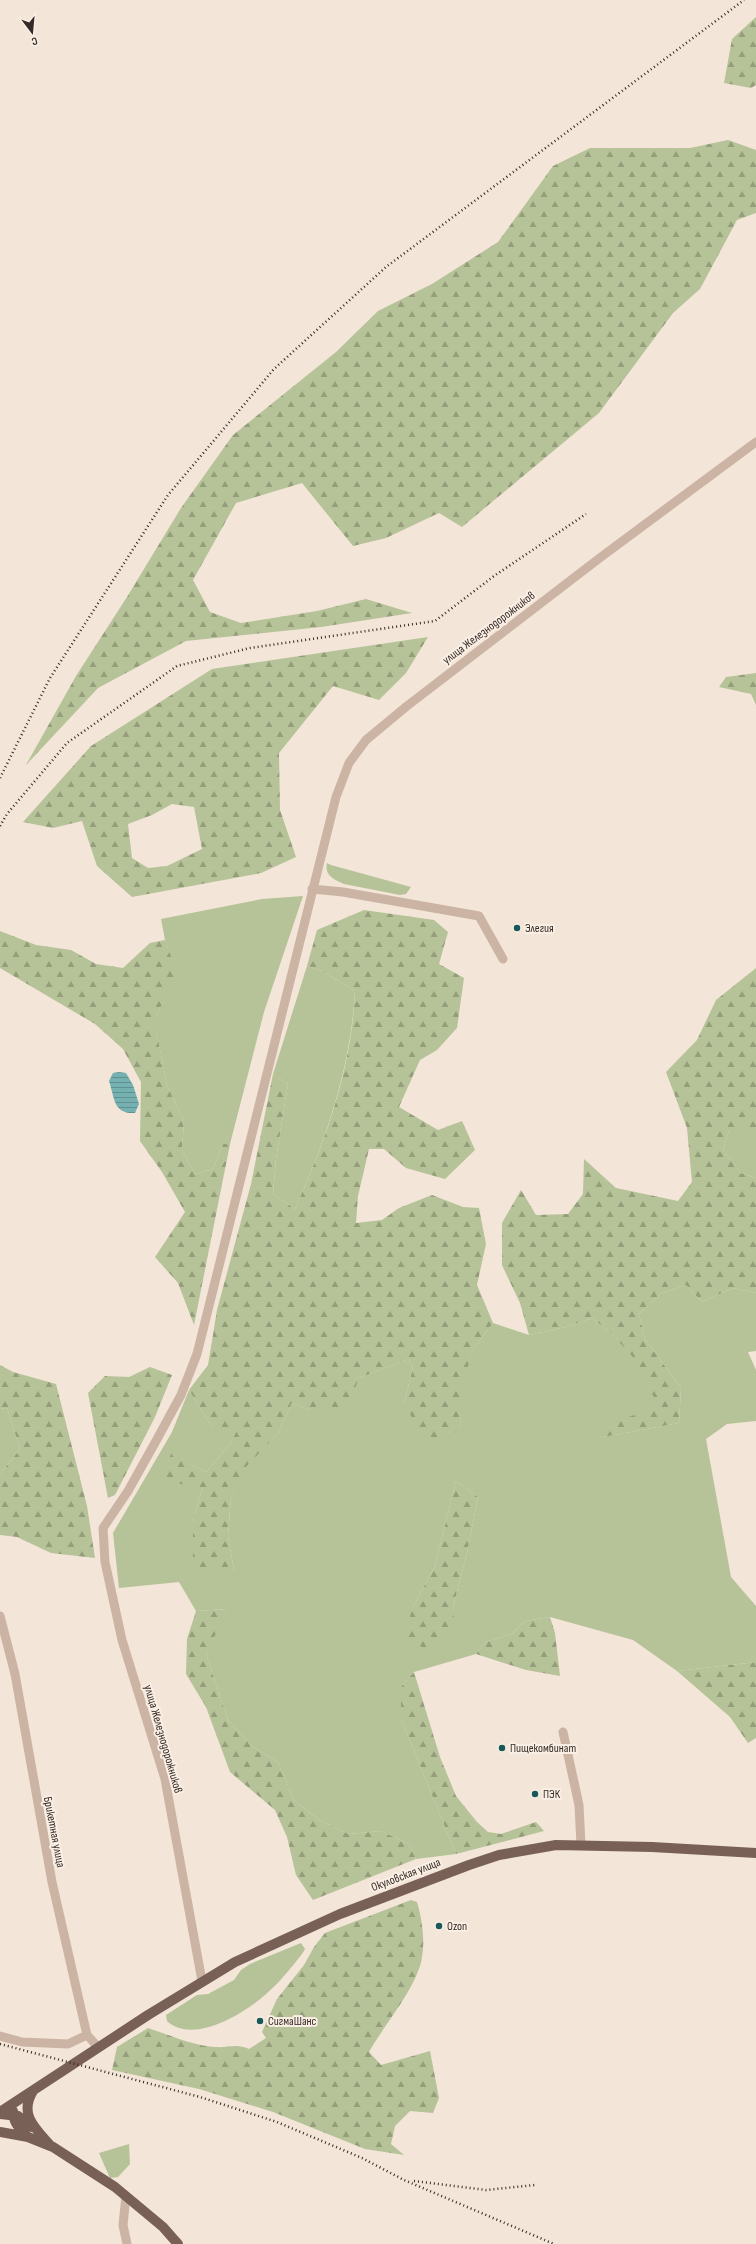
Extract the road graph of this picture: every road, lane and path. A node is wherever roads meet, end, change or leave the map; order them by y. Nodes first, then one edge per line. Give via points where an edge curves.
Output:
1 (756, 442) edge
2 (312, 889) junction
3 (503, 959) dead end
4 (0, 1616) edge
5 (563, 1732) dead end
6 (580, 1845) junction
7 (756, 1854) edge
8 (202, 1981) junction
9 (87, 2035) junction
10 (0, 2036) edge
11 (98, 2047) junction
12 (34, 2089) junction
13 (20, 2099) junction
14 (0, 2113) edge
15 (13, 2115) junction
16 (0, 2132) edge
17 (43, 2136) junction
18 (28, 2138) junction
19 (53, 2147) junction
20 (126, 2196) junction
21 (127, 2244) edge
22 (178, 2244) edge

1 - 2 street, улица Железнодорожников via 595,562 366,740 349,763 336,797
2 - 3 street via 479,916
2 - 8 street, улица Железнодорожников via 197,1354 181,1395 128,1491 103,1528 105,1562 122,1640 164,1779
4 - 9 street, Брикетная улица via 15,1674 52,1882
5 - 6 street via 579,1805
6 - 7 main road, Окуловская улица
6 - 8 main road, Окуловская улица via 528,1849 469,1865 340,1914 283,1939
8 - 11 main road, Окуловская улица
9 - 10 street via 68,2044 22,2042
9 - 11 street, Брикетная улица
11 - 12 main road, Окуловская улица
12 - 13 main road, Окуловская улица
12 - 17 main road via 26,2106 29,2117
13 - 14 main road, Окуловская улица
13 - 15 main road
14 - 15 main road
15 - 17 main road
15 - 18 main road via 18,2128
16 - 18 main road
17 - 19 main road
18 - 19 main road
19 - 20 main road
20 - 21 street via 123,2225
20 - 22 main road

